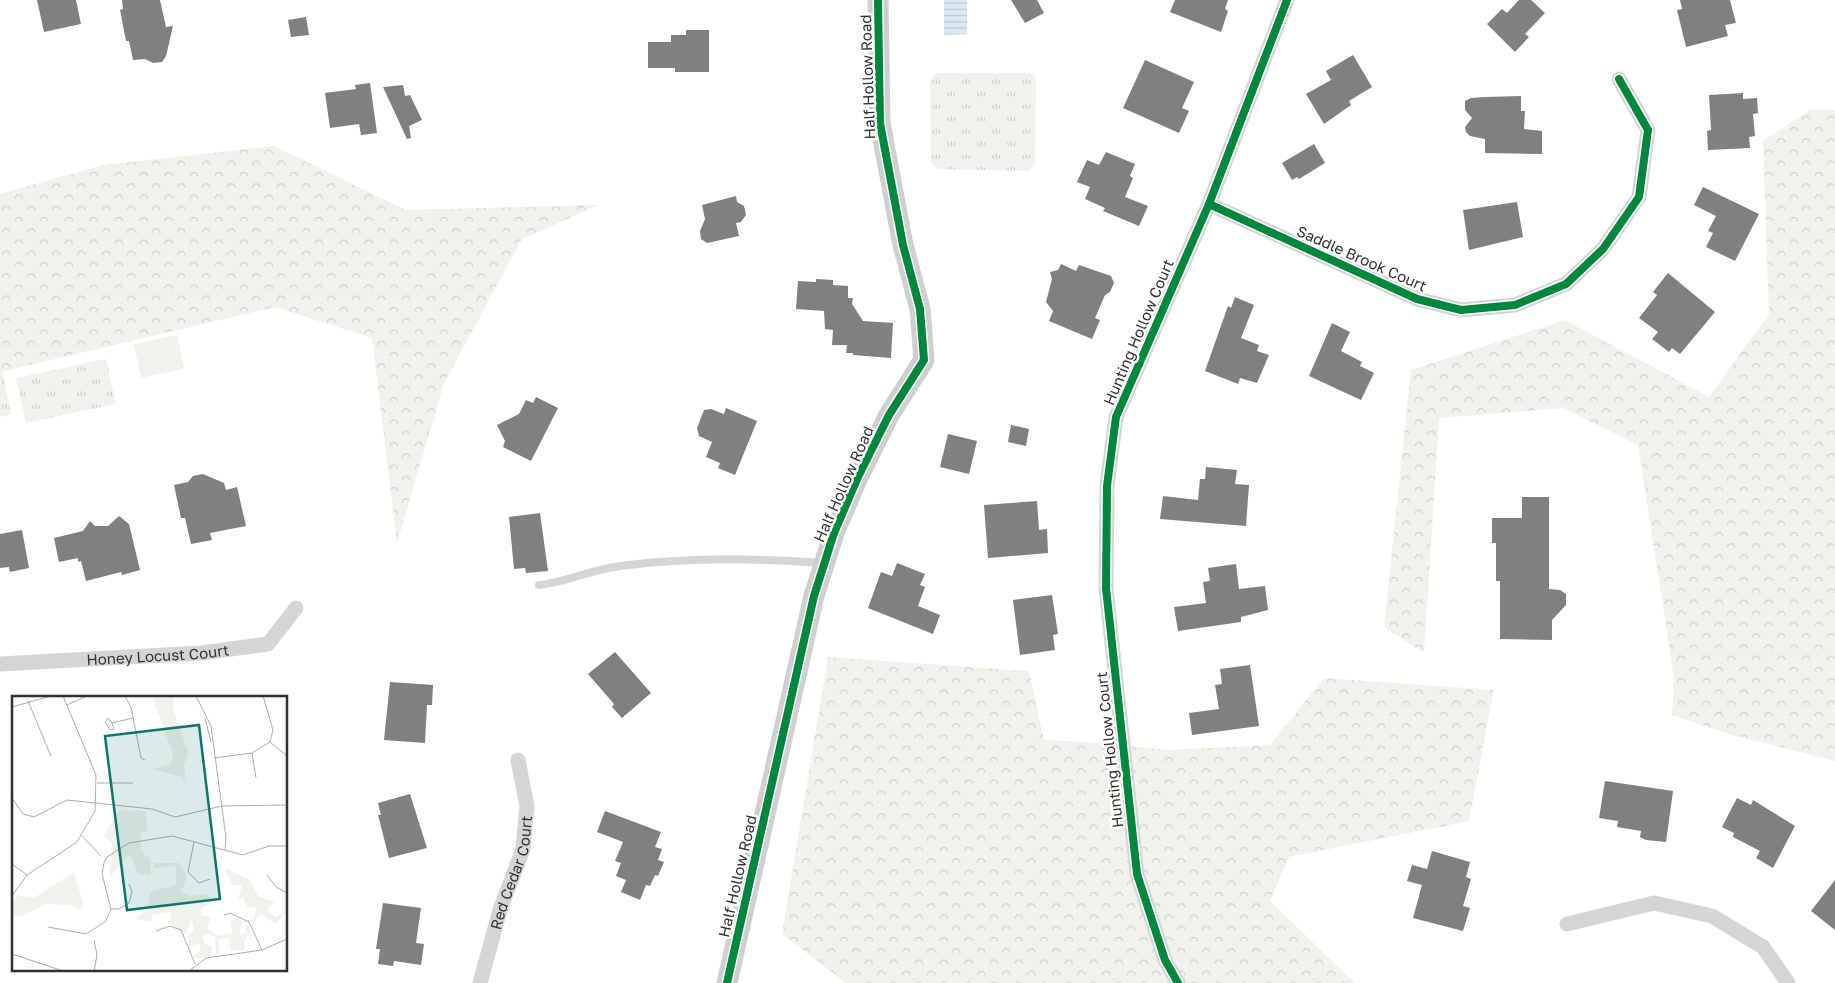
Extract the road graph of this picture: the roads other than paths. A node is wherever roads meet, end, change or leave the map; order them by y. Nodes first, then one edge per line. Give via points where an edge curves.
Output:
1 (878, 0) edge
2 (1287, 0) edge
3 (1619, 79) dead end
4 (1209, 204) junction
5 (825, 563) junction
6 (539, 585) dead end
7 (296, 608) dead end
8 (0, 664) edge
9 (518, 760) dead end
10 (1567, 924) dead end
11 (480, 983) edge
12 (727, 983) edge
13 (1178, 983) edge
14 (1788, 983) edge

1 - 5 street, Half Hollow Road via 880,123 903,245 920,309 924,360 889,415 858,477
2 - 4 street, Hunting Hollow Court
3 - 4 street, Saddle Brook Court via 1648,130 1639,197 1603,249 1566,284 1515,305 1461,310 1417,299
4 - 13 street, Hunting Hollow Court via 1116,417 1107,486 1106,588 1137,874 1165,960
5 - 6 lane via 753,558 628,565
5 - 12 street, Half Hollow Road via 812,606
7 - 8 street, Honey Locust Court via 268,644 201,653
9 - 11 street, Red Cedar Court via 527,806 523,849 500,910
10 - 14 street via 1654,903 1712,916 1763,947

